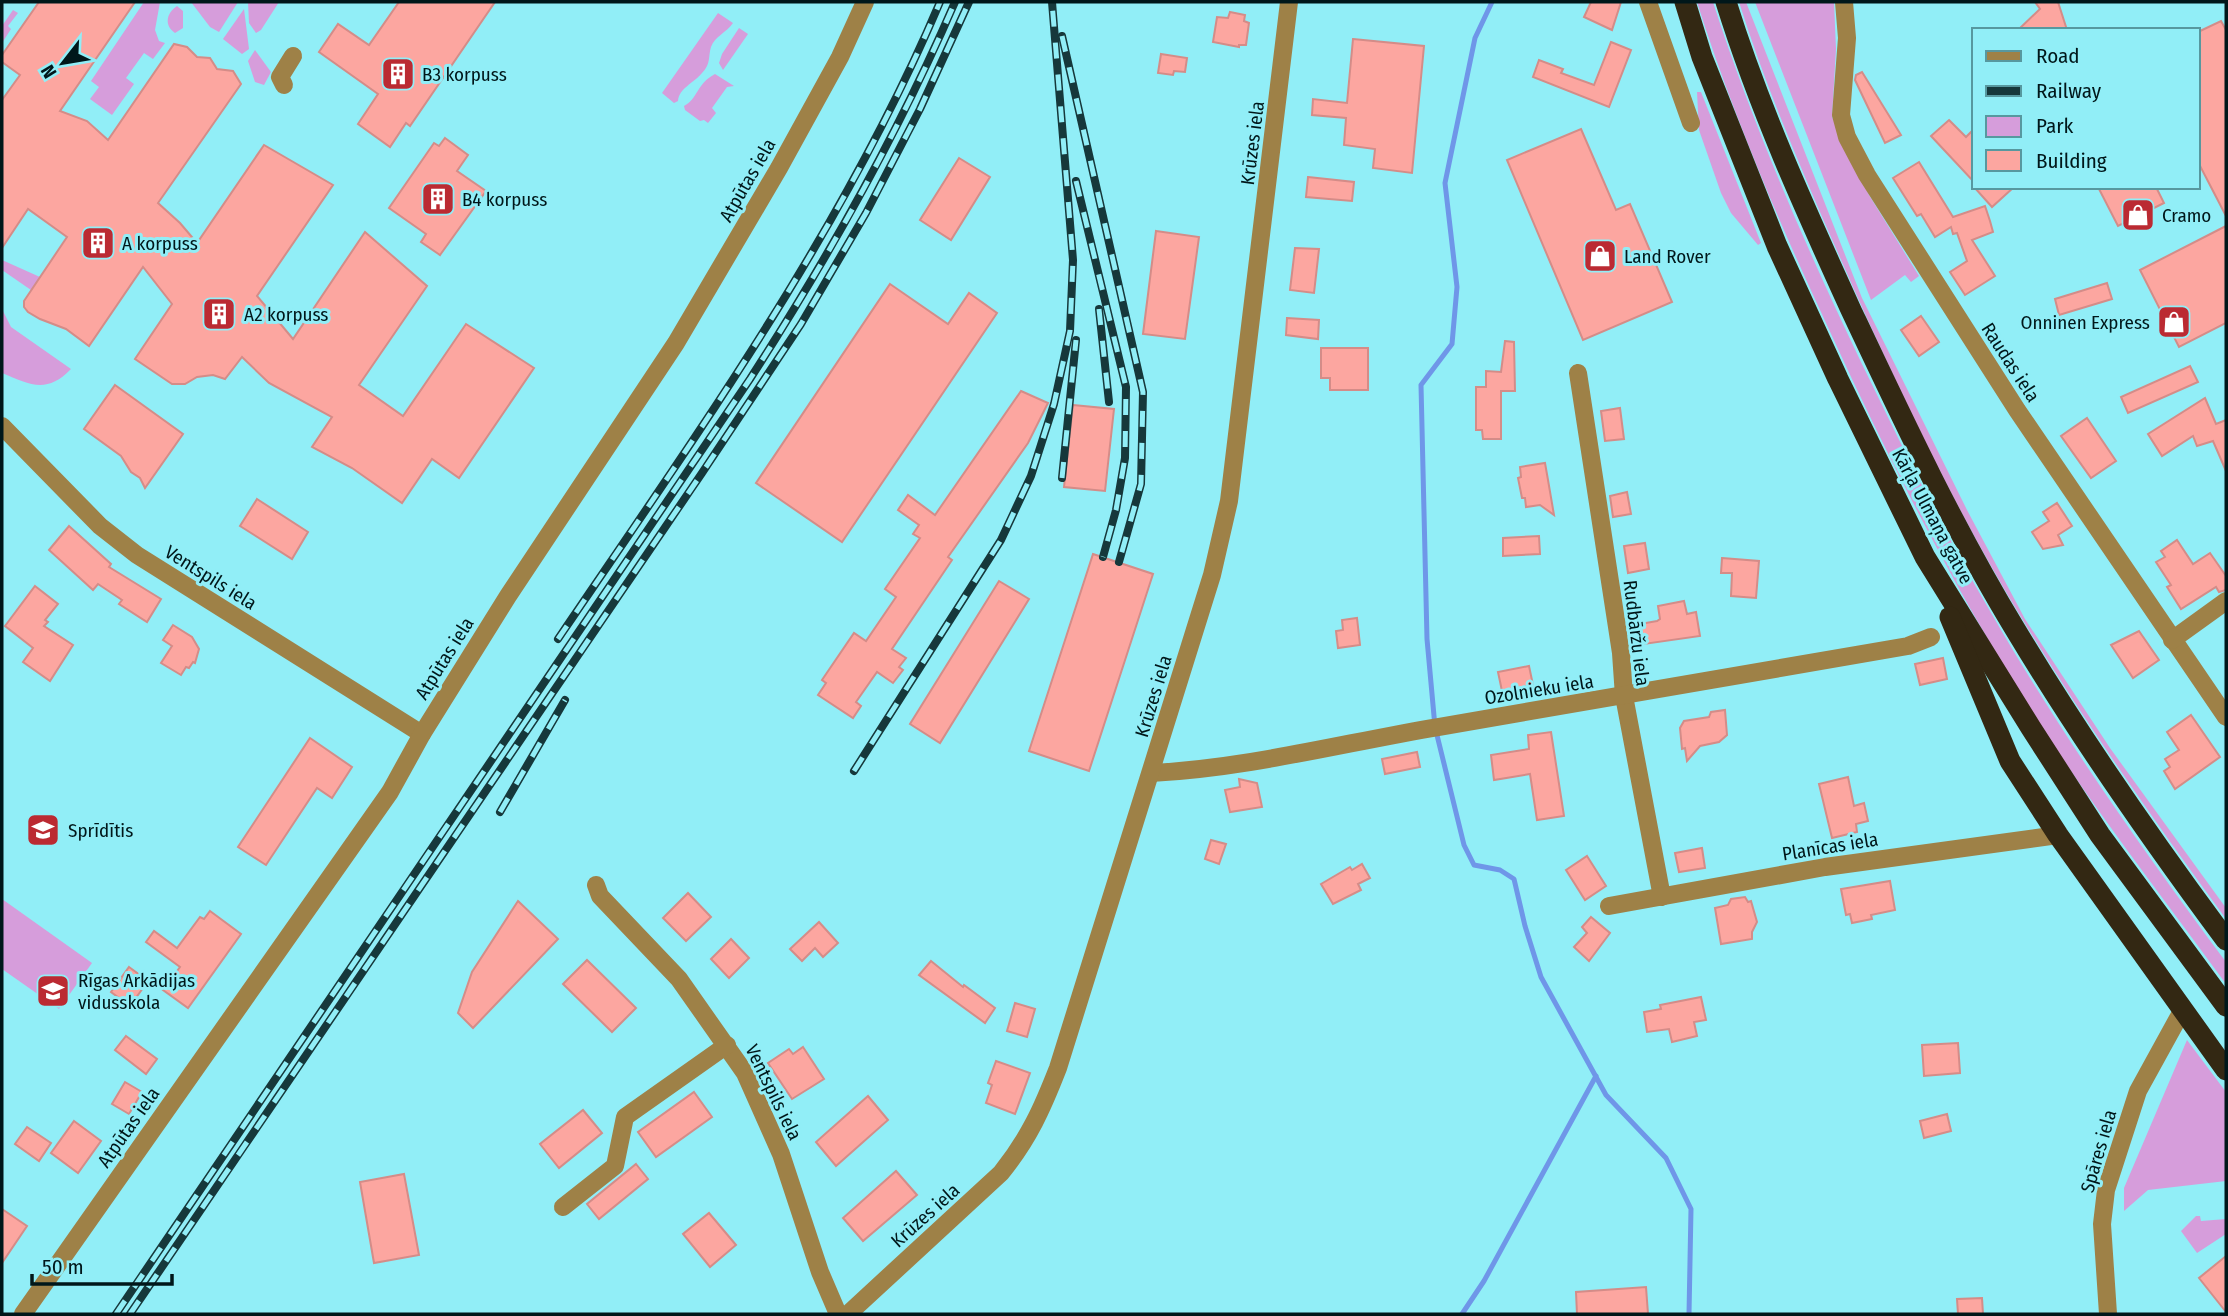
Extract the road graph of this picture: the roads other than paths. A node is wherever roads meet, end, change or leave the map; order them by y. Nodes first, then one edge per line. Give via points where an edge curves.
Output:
1 (864, 2) edge
2 (1289, 2) edge
3 (1648, 2) edge
4 (1685, 2) edge
5 (1726, 2) edge
6 (1844, 2) edge
7 (293, 56) dead end
8 (284, 85) dead end
9 (1691, 123) dead end
10 (1578, 373) dead end
11 (5, 436) edge
12 (1925, 557) junction
13 (2226, 601) edge
14 (1931, 636) dead end
15 (2172, 640) junction
16 (1624, 696) junction
17 (2226, 717) edge
18 (422, 734) junction
19 (1151, 773) junction
20 (2058, 835) junction
21 (596, 886) dead end
22 (1662, 897) junction
23 (1609, 906) dead end
24 (2226, 940) edge
25 (2226, 1006) edge
26 (2182, 1011) junction
27 (727, 1045) junction
28 (2226, 1070) edge
29 (563, 1207) dead end
30 (23, 1314) edge
31 (838, 1314) edge
32 (848, 1314) edge
33 (2108, 1314) edge

1 - 18 street, Atpūtas iela via 840,57 785,157 676,343
2 - 19 street, Krūzes iela via 1229,501 1212,575
3 - 9 street
4 - 12 highway, Kārļa Ulmaņa gatve via 1777,246
5 - 24 highway, Kārļa Ulmaņa gatve via 1815,232 1950,514 2080,734
6 - 15 street, Raudas iela via 1847,38 1841,116 1852,146 1950,307
7 - 8 street via 280,77
10 - 16 street, Rudbāržu iela
11 - 18 street, Ventspils iela via 137,555
12 - 20 highway via 2010,761
12 - 25 highway, Kārļa Ulmaņa gatve via 2100,835
13 - 15 street
14 - 16 street, Ozolnieku iela via 1908,646
15 - 17 street, Raudas iela
16 - 19 street, Ozolnieku iela via 1343,746
16 - 22 street, Rudbāržu iela
18 - 30 street, Atpūtas iela via 390,792
19 - 32 street, Krūzes iela via 1062,1056 1038,1118 1000,1173
20 - 22 street, Planīcas iela via 1837,865
20 - 26 highway
21 - 27 street, Ventspils iela via 600,896 679,978
22 - 23 street, Planīcas iela
26 - 28 highway
26 - 33 street, Spāres iela via 2138,1091 2106,1190 2102,1224
27 - 29 street via 625,1117 615,1166
27 - 31 street, Ventspils iela via 745,1073 781,1154

